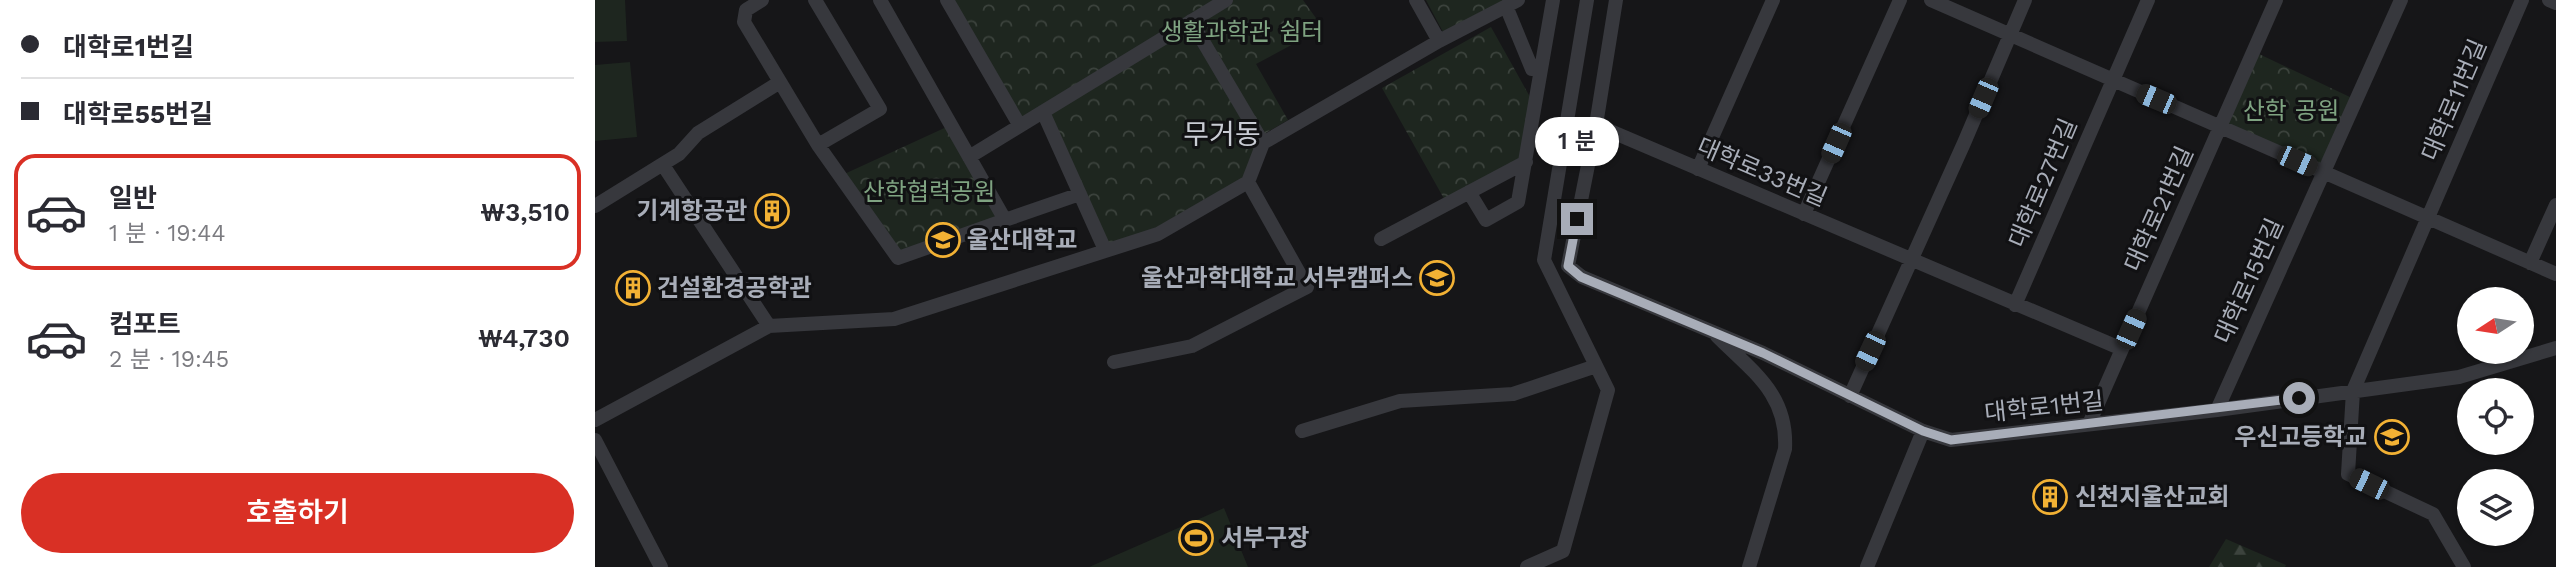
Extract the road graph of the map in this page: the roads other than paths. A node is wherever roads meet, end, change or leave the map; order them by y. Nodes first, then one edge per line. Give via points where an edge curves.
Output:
1 (762, 0) edge
2 (815, 0) edge
3 (880, 0) edge
4 (947, 0) edge
5 (1226, 0) edge
6 (1416, 0) edge
7 (1553, 0) edge
8 (1587, 0) edge
9 (1616, 0) edge
10 (1773, 0) edge
11 (1900, 0) edge
12 (1931, 0) edge
13 (2025, 0) edge
14 (2148, 0) edge
15 (2276, 0) edge
16 (2401, 0) edge
17 (2522, 0) edge
18 (2549, 0) edge
19 (1512, 3) edge
20 (2556, 3) edge
21 (1191, 21) junction
22 (2010, 35) junction
23 (1439, 41) junction
24 (1542, 68) junction
25 (2113, 80) junction
26 (780, 82) junction
27 (1043, 112) junction
28 (1596, 125) junction
29 (1020, 127) junction
30 (2220, 127) junction
31 (1263, 143) junction
32 (818, 145) junction
33 (969, 157) junction
34 (1526, 162) junction
35 (663, 165) junction
36 (1697, 169) junction
37 (2322, 172) junction
38 (1248, 182) junction
39 (1469, 192) junction
40 (1080, 194) junction
41 (2556, 205) edge
42 (595, 206) edge
43 (1804, 214) junction
44 (2429, 218) junction
45 (1005, 220) junction
46 (1381, 239) dead end
47 (1105, 250) junction
48 (1911, 260) junction
49 (2530, 263) junction
50 (2556, 274) edge
51 (2015, 305) junction
52 (769, 326) junction
53 (1713, 332) junction
54 (2556, 348) edge
55 (2122, 349) junction
56 (1114, 362) dead end
57 (1596, 366) junction
58 (2353, 391) junction
59 (1850, 396) junction
60 (2217, 410) junction
61 (595, 419) edge
62 (2089, 424) junction
63 (1302, 431) dead end
64 (1923, 431) junction
65 (595, 440) edge
66 (661, 567) edge
67 (1527, 567) edge
68 (1749, 567) edge
69 (1867, 567) edge
70 (2465, 567) edge

1 - 26 street via 746,10 744,22
2 - 32 street via 880,109
3 - 33 street
4 - 29 street
5 - 21 street
6 - 23 street
7 - 24 street
8 - 57 street via 1544,260
9 - 28 street
10 - 36 street
11 - 43 street
12 - 22 street
13 - 22 street
14 - 25 street, 대학로27번길
15 - 30 street, 대학로21번길
16 - 37 street, 대학로15번길
17 - 44 street, 대학로11번길
18 - 20 street
19 - 23 street
19 - 24 street via 1532,69
21 - 27 street
21 - 31 street
22 - 25 street
22 - 48 street
23 - 31 street
24 - 34 street
25 - 30 street, 대학로21번길
25 - 51 street, 대학로27번길
26 - 32 street
26 - 35 street via 698,133
27 - 29 street
27 - 40 street
28 - 36 street, 대학로33번길
28 - 53 street, 대학로1번길 via 1568,266 1581,277
29 - 33 street
30 - 37 street
30 - 55 street, 대학로21번길
31 - 38 street
32 - 45 street via 898,258
33 - 45 street
34 - 39 street
34 - 39 street via 1518,202 1486,220
35 - 42 street
35 - 52 street
36 - 43 street, 대학로33번길
37 - 44 street
37 - 60 street, 대학로15번길
38 - 47 street via 1158,234
38 - 56 street via 1307,287 1192,346
39 - 46 street
40 - 45 street
40 - 47 street
41 - 49 street
43 - 48 street, 대학로33번길
44 - 49 street
44 - 58 street, 대학로11번길
47 - 52 street via 894,319
48 - 51 street
48 - 59 street
49 - 50 street
51 - 55 street
52 - 61 street
53 - 59 street, 대학로1번길
53 - 68 street via 1771,390 1786,431
54 - 58 street, 대학로1번길 via 2459,377
55 - 62 street, 대학로21번길
57 - 63 street via 1513,394 1400,401
57 - 67 street via 1608,390 1563,551
58 - 60 street, 대학로1번길
58 - 70 street via 2348,474 2433,514
59 - 64 street, 대학로1번길
60 - 62 street, 대학로1번길
62 - 64 street, 대학로1번길 via 1951,440
64 - 69 street
65 - 66 street

